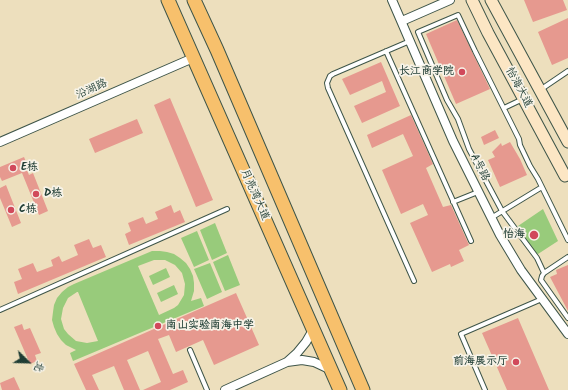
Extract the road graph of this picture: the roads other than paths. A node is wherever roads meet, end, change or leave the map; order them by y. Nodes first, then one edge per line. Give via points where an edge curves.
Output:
1 (168, 0) edge
2 (194, 0) edge
3 (392, 0) edge
4 (450, 0) edge
5 (472, 0) edge
6 (491, 0) edge
7 (402, 21) junction
8 (410, 41) junction
9 (386, 51) junction
10 (193, 58) junction
11 (568, 71) edge
12 (540, 91) junction
13 (523, 98) junction
14 (504, 108) junction
15 (0, 142) edge
16 (568, 142) edge
17 (565, 176) dead end
18 (542, 187) junction
19 (478, 192) junction
20 (453, 202) junction
21 (227, 209) dead end
22 (502, 211) junction
23 (491, 218) junction
24 (568, 240) edge
25 (471, 241) dead end
26 (568, 257) edge
27 (544, 273) junction
28 (414, 281) dead end
29 (542, 299) junction
30 (0, 310) edge
31 (568, 318) edge
32 (313, 330) junction
33 (568, 334) edge
34 (190, 350) dead end
35 (287, 362) junction
36 (331, 370) junction
37 (207, 390) edge
38 (224, 390) edge
39 (340, 390) edge
40 (364, 390) edge
41 (485, 390) edge

1 - 10 main road, 月亮湾大道
2 - 40 main road, 月亮湾大道
3 - 7 street, A号路
4 - 7 street
5 - 13 main road, 怡海大道
6 - 12 main road, 怡海大道
7 - 8 street, A号路
8 - 9 lane
8 - 19 street, A号路
9 - 20 lane
9 - 28 lane via 333,74 327,83
10 - 15 street, 沿湖路
10 - 32 main road, 月亮湾大道
11 - 12 lane
12 - 16 main road, 怡海大道
13 - 14 lane
13 - 17 main road, 怡海大道
14 - 18 lane
14 - 22 lane via 458,15 418,32 447,100
18 - 22 lane
18 - 24 lane
19 - 20 lane
19 - 23 street, A号路
20 - 25 lane
21 - 30 lane
22 - 23 lane
22 - 27 lane
23 - 29 street, A号路 via 512,256
26 - 27 lane
27 - 31 lane via 541,282
29 - 33 street, A号路
29 - 41 lane via 461,334
32 - 35 street via 306,342
32 - 36 main road, 月亮湾大道
34 - 37 lane
35 - 36 street via 314,362
35 - 38 street
36 - 39 main road, 月亮湾大道

